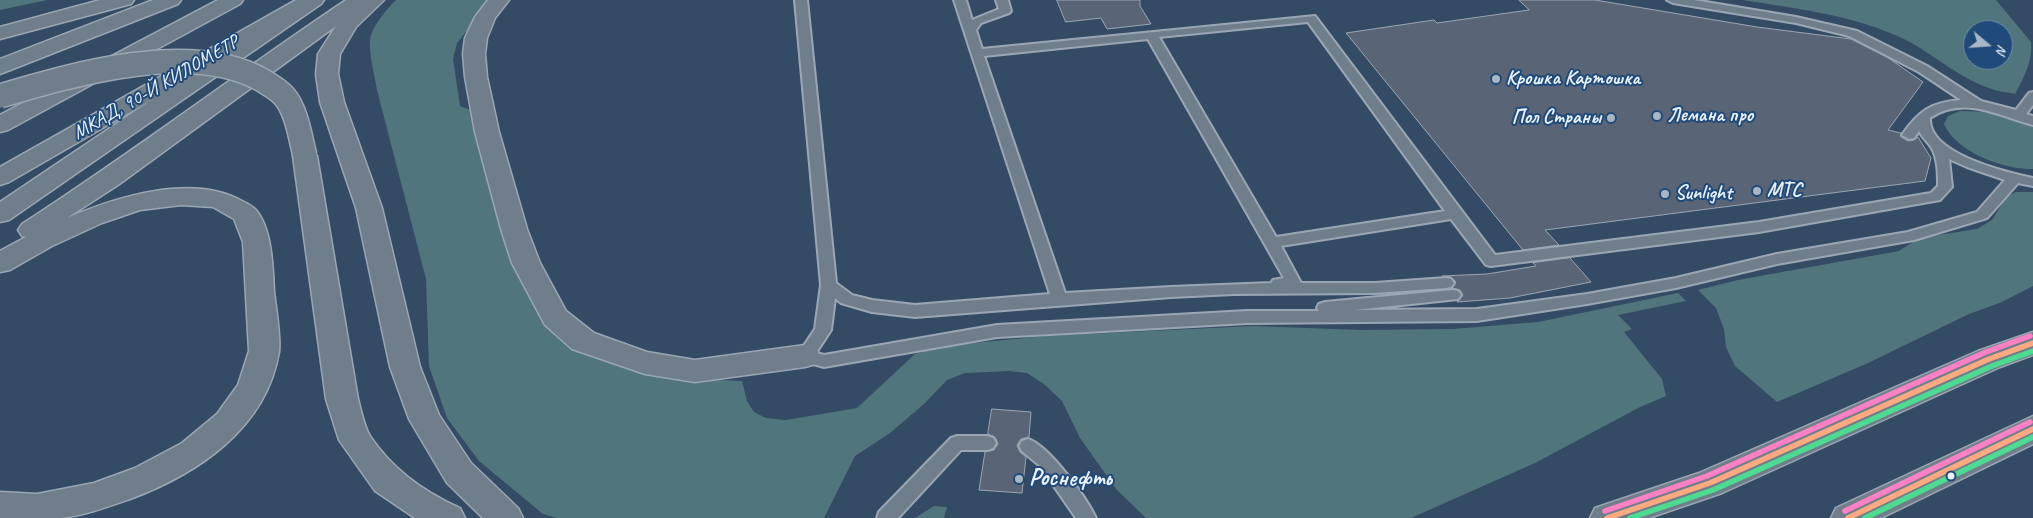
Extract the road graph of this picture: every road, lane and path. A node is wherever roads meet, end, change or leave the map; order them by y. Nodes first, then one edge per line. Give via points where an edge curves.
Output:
1 (124, 0) edge
2 (171, 0) edge
3 (233, 0) edge
4 (313, 0) edge
5 (362, 0) edge
6 (374, 0) edge
7 (499, 0) edge
8 (801, 0) edge
9 (960, 0) edge
10 (1002, 0) edge
11 (1673, 0) edge
12 (970, 30) junction
13 (0, 33) edge
14 (1152, 35) junction
15 (978, 53) junction
16 (0, 67) edge
17 (0, 96) edge
18 (2033, 96) edge
19 (1978, 105) junction
20 (2019, 115) junction
21 (1924, 116) junction
22 (2033, 121) edge
23 (0, 125) edge
24 (1909, 135) dead end
25 (1938, 144) junction
26 (0, 177) edge
27 (2014, 179) junction
28 (2033, 182) edge
29 (0, 214) edge
30 (1455, 214) junction
31 (1271, 243) junction
32 (0, 250) edge
33 (0, 263) edge
34 (830, 285) junction
35 (1234, 289) junction
36 (1059, 298) junction
37 (1247, 316) junction
38 (2033, 338) edge
39 (2033, 343) edge
40 (805, 356) junction
41 (1989, 359) junction
42 (2033, 429) edge
43 (986, 443) dead end
44 (1028, 446) dead end
45 (0, 506) edge
46 (448, 518) edge
47 (506, 518) edge
48 (886, 518) edge
49 (1087, 518) edge
50 (1607, 518) edge
51 (1848, 518) edge

1 - 13 main road
2 - 16 main road
3 - 23 main road, МКАД, 90-Й КИЛОМЕТР
4 - 26 main road, МКАД, 90-Й КИЛОМЕТР
4 - 29 main road
5 - 32 main road via 292,46 109,179
6 - 47 main road via 348,23 330,54 327,74 332,102 369,208 405,367 425,419 460,473
7 - 40 main road via 485,17 476,38 476,77 487,132 514,229 526,263 554,318 583,341 645,363 695,371
8 - 34 lane
9 - 12 lane
10 - 12 lane via 1006,11 977,21
11 - 19 lane via 1796,20 1853,33 1923,69
12 - 15 lane
14 - 15 lane
14 - 30 lane via 1311,18
14 - 31 lane
15 - 36 lane
17 - 46 main road, bridge via 63,77 128,66 184,62 228,66 261,77 286,98 297,122 305,156 342,399 355,440 387,481
18 - 20 lane
19 - 20 lane
19 - 21 lane via 1954,104 1933,108
20 - 22 lane
21 - 24 lane
21 - 25 lane via 1924,128
25 - 27 lane via 1987,172
25 - 30 lane via 1944,165 1945,187 1935,197 1758,227 1492,261
27 - 28 lane
27 - 37 lane via 1982,215 1910,237 1777,259 1667,285 1477,315
30 - 31 lane
31 - 35 lane via 1294,282
33 - 45 main road via 76,224 136,202 181,197 218,199 245,214 257,242 264,351 252,389 228,423 194,452 147,478 95,497 37,508
34 - 36 lane via 848,299 872,306 915,311
34 - 40 lane via 823,330
35 - 36 lane
35 - 37 lane via 1449,289
37 - 40 lane via 997,332 824,361
38 - 41 lane
39 - 41 main road
41 - 50 main road via 1710,483
42 - 51 main road
43 - 48 lane via 957,443
44 - 49 lane via 1046,461

